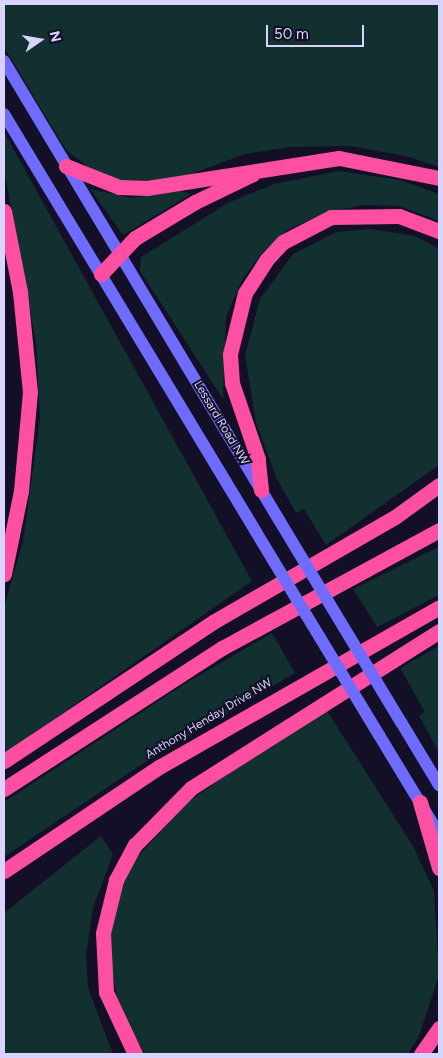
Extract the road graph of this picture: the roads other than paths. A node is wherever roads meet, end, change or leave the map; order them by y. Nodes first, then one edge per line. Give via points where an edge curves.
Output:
1 (4, 61) edge
2 (4, 114) edge
3 (290, 162) junction
4 (66, 166) junction
5 (439, 178) edge
6 (4, 211) edge
7 (439, 231) edge
8 (118, 252) junction
9 (101, 274) junction
10 (439, 485) edge
11 (262, 490) junction
12 (439, 530) edge
13 (4, 574) edge
14 (439, 607) edge
15 (439, 632) edge
16 (4, 761) edge
17 (439, 786) edge
18 (4, 789) edge
19 (420, 802) junction
20 (439, 834) edge
21 (439, 868) edge
22 (4, 871) edge
23 (439, 1028) edge
24 (135, 1054) edge
25 (421, 1054) edge

1 - 4 main road, Lessard Road NW
2 - 9 main road, Lessard Road NW
3 - 4 highway via 147,188 100,182
3 - 5 highway via 359,159
3 - 8 highway via 195,202
4 - 8 main road, Lessard Road NW
6 - 13 highway via 20,292 30,392 21,492
7 - 11 highway via 399,216 331,217 283,242 267,259 245,293 230,354 232,383 258,459
8 - 9 highway
8 - 11 main road, Lessard Road NW
9 - 19 main road, Lessard Road NW, bridge
10 - 16 highway via 395,517 213,622
11 - 17 main road, Lessard Road NW, bridge
12 - 18 highway via 222,648
14 - 22 highway, Anthony Henday Drive NW via 159,767
15 - 24 highway via 191,788 135,845 113,888 103,933 106,992
19 - 20 main road, Lessard Road NW
19 - 21 highway
23 - 25 highway

